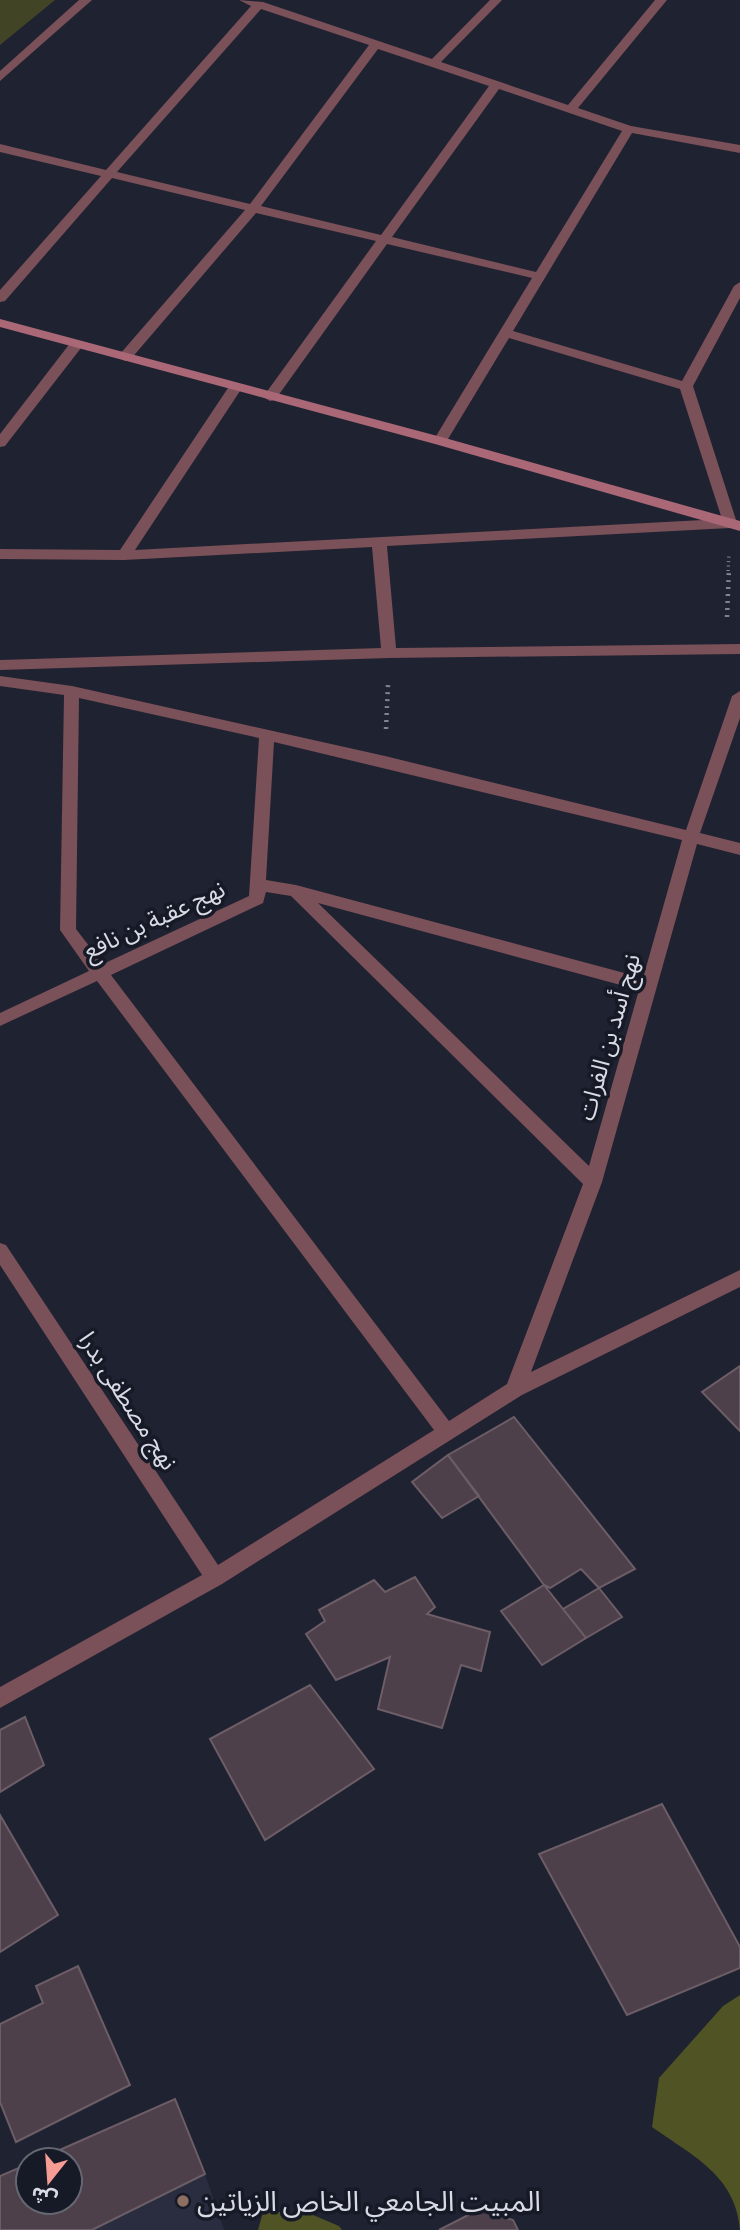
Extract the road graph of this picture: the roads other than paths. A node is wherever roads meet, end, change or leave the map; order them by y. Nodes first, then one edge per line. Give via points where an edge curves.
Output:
1 (86, 0) edge
2 (245, 0) edge
3 (496, 0) edge
4 (661, 0) edge
5 (259, 4) junction
6 (376, 44) junction
7 (432, 65) junction
8 (0, 77) edge
9 (495, 86) junction
10 (570, 110) junction
11 (629, 129) junction
12 (0, 148) edge
13 (740, 149) edge
14 (109, 174) junction
15 (254, 209) junction
16 (384, 241) junction
17 (538, 276) junction
18 (740, 286) edge
19 (0, 298) edge
20 (0, 323) edge
21 (505, 333) junction
22 (76, 345) junction
23 (124, 357) junction
24 (687, 386) junction
25 (235, 388) junction
26 (270, 397) junction
27 (440, 441) junction
28 (0, 443) edge
29 (735, 524) edge
30 (379, 542) junction
31 (0, 554) edge
32 (124, 555) junction
33 (733, 649) edge
34 (389, 653) junction
35 (0, 665) edge
36 (0, 681) edge
37 (72, 691) junction
38 (740, 696) edge
39 (267, 735) junction
40 (691, 837) junction
41 (740, 849) edge
42 (257, 885) junction
43 (296, 891) junction
44 (100, 972) junction
45 (648, 986) junction
46 (0, 1020) edge
47 (593, 1182) junction
48 (0, 1250) edge
49 (740, 1278) edge
50 (515, 1389) junction
51 (447, 1433) junction
52 (215, 1578) junction
53 (0, 1698) edge

1 - 8 street
2 - 5 street
3 - 7 street
4 - 10 street
5 - 6 street
5 - 14 street
6 - 7 street
6 - 15 street
7 - 9 street
9 - 10 street
9 - 16 street
10 - 11 street
11 - 13 street
11 - 17 street
12 - 14 street
14 - 15 street
14 - 19 street
15 - 16 street
15 - 23 street
16 - 17 street
16 - 26 street
17 - 21 street
18 - 24 street
20 - 22 street
21 - 24 street
21 - 27 street
22 - 23 street
22 - 28 street
23 - 25 street
24 - 29 street
25 - 26 street
25 - 32 street
26 - 27 street
27 - 29 street
29 - 30 street
30 - 32 street
30 - 34 street
31 - 32 street
33 - 34 street
34 - 35 street
36 - 37 street
37 - 39 street
37 - 44 street via 68,930
38 - 40 street, نهج أسد بن الفرات
39 - 40 street
39 - 42 street, نهج عقبة بن نافع
40 - 41 street
40 - 45 street, نهج أسد بن الفرات
42 - 43 street
42 - 44 street, نهج عقبة بن نافع via 257,899
43 - 45 street
43 - 47 street
44 - 46 street, نهج عقبة بن نافع
44 - 51 street
45 - 47 street, نهج أسد بن الفرات
47 - 50 street, نهج أسد بن الفرات
48 - 52 street, نهج مصطفى بدرا
49 - 50 street
50 - 51 street
51 - 52 street
52 - 53 street

